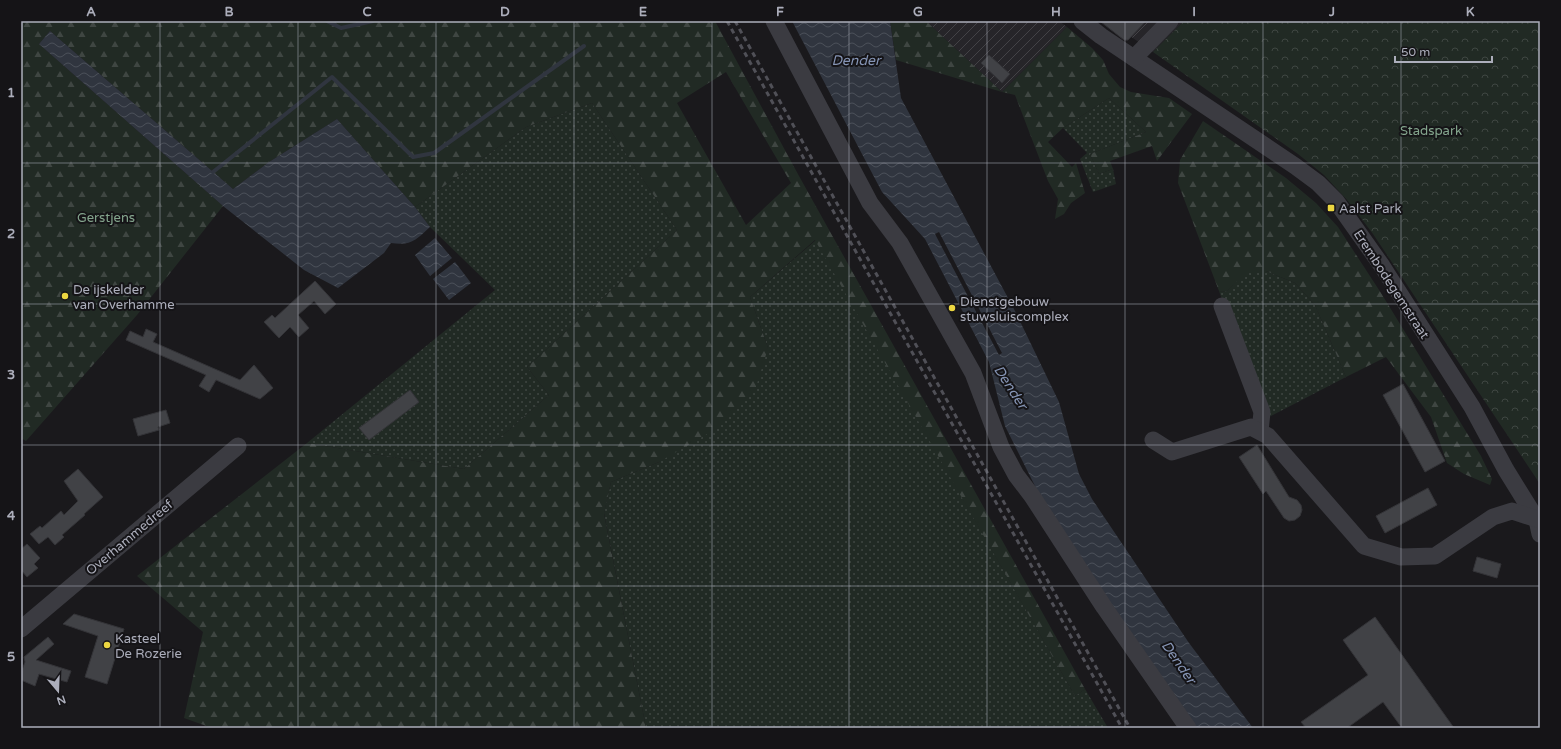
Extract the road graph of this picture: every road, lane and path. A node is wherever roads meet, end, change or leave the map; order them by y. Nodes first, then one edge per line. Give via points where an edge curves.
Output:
1 (774, 21) edge
2 (1082, 21) edge
3 (1170, 21) edge
4 (1134, 58) junction
5 (1222, 306) dead end
6 (1260, 431) junction
7 (1153, 440) dead end
8 (238, 446) dead end
9 (1539, 525) edge
10 (21, 629) edge
11 (1188, 728) edge

1 - 11 street via 870,203 900,243 972,373 1001,447 1016,475
2 - 4 street, Erembodegemstraat
3 - 4 street
4 - 9 street, Erembodegemstraat via 1294,166 1318,183 1336,201 1378,260 1472,407
5 - 6 street via 1262,412
6 - 7 street via 1251,427 1172,452
6 - 9 street via 1268,436 1364,546 1401,557 1434,556 1493,517 1512,511
8 - 10 street, Overhammedreef

